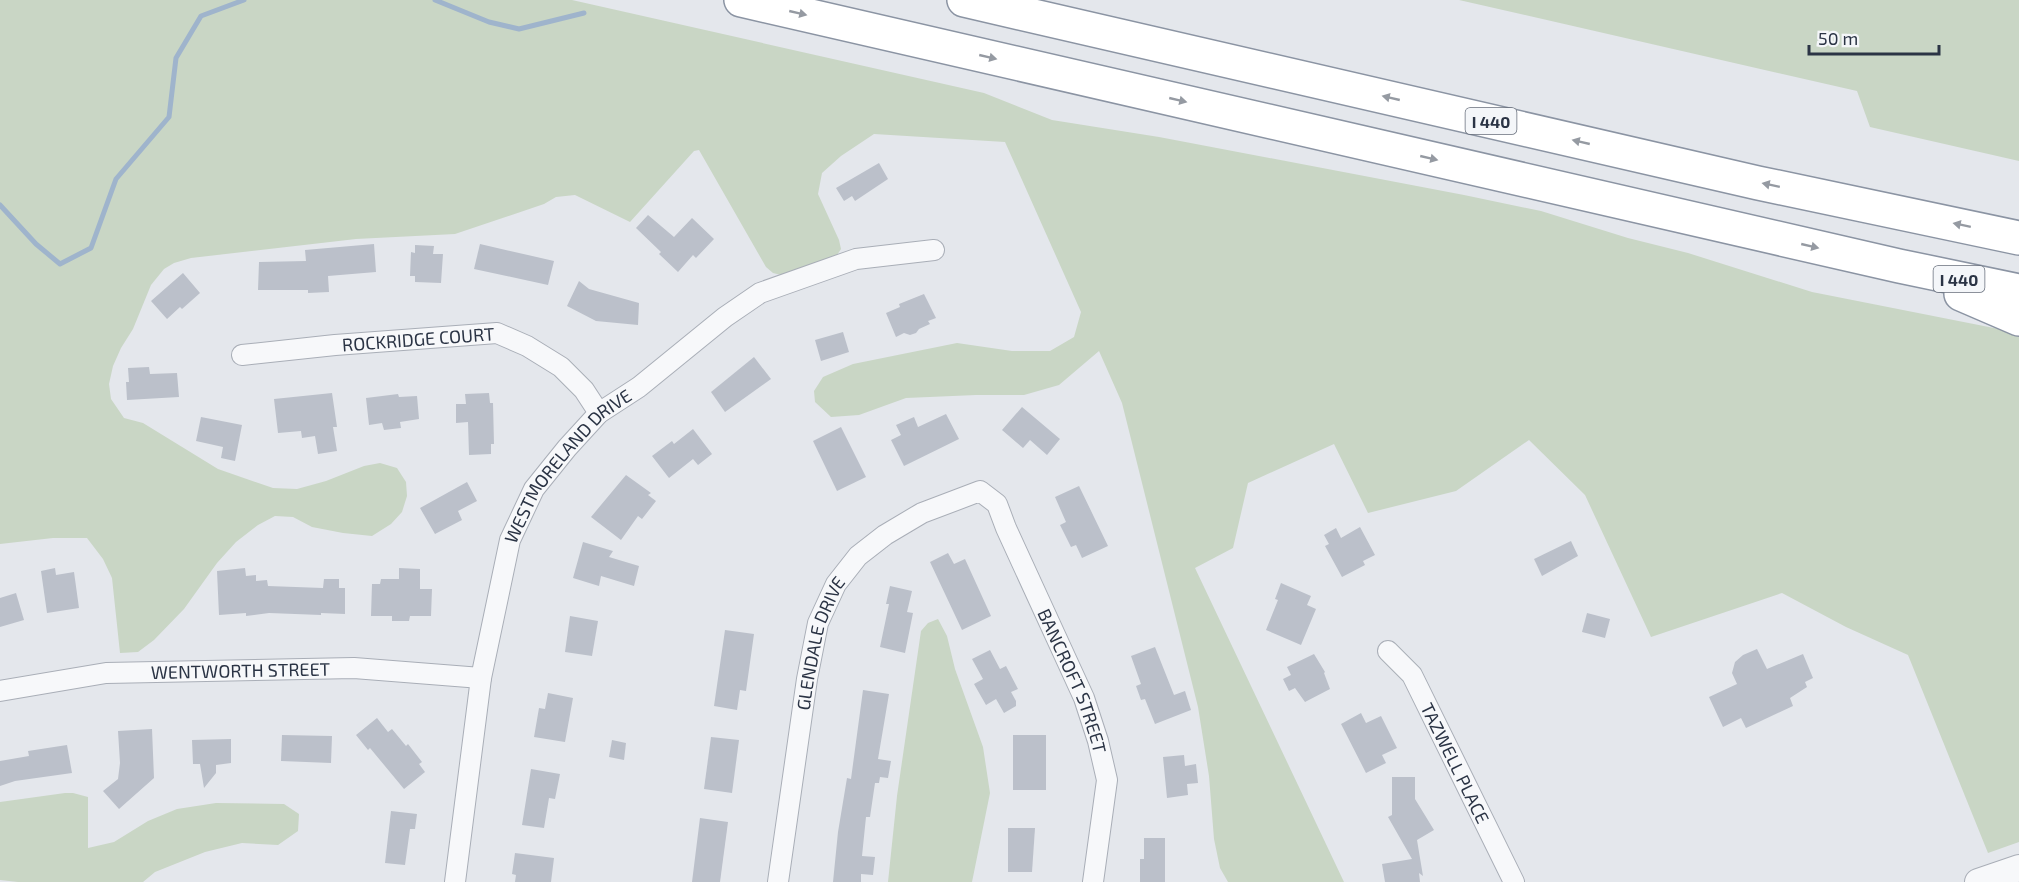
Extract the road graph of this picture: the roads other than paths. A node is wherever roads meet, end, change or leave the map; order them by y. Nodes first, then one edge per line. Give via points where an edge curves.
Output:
1 (741, 0) edge
2 (964, 0) edge
3 (2019, 238) edge
4 (934, 250) dead end
5 (1899, 266) junction
6 (2019, 291) edge
7 (2019, 319) edge
8 (242, 355) dead end
9 (599, 413) junction
10 (984, 495) joint
11 (1389, 651) dead end
12 (481, 678) junction
13 (0, 691) edge
14 (2019, 868) edge
15 (455, 882) edge
16 (778, 882) edge
17 (1093, 882) edge
18 (1514, 882) edge
19 (1978, 882) edge

1 -> 5 highway, I 440
3 -> 2 highway, I 440 via 1758,183
4 - 9 street, WESTMORELAND DRIVE via 856,259 760,293 639,387
5 - 6 highway, I 440
5 - 7 highway
8 - 9 street, ROCKRIDGE COURT via 497,333 561,368 584,390
9 - 12 street, WESTMORELAND DRIVE via 534,489 510,540
10 - 16 street, GLENDALE DRIVE via 980,491 922,513 885,535 858,556 836,585 818,623 807,679
10 - 17 street, BANCROFT STREET via 997,504 1084,698 1098,741 1107,780
11 - 18 street, TAZWELL PLACE via 1412,675
12 - 13 street, WENTWORTH STREET via 354,668 106,673
12 - 15 street, WESTMORELAND DRIVE
14 - 19 street

